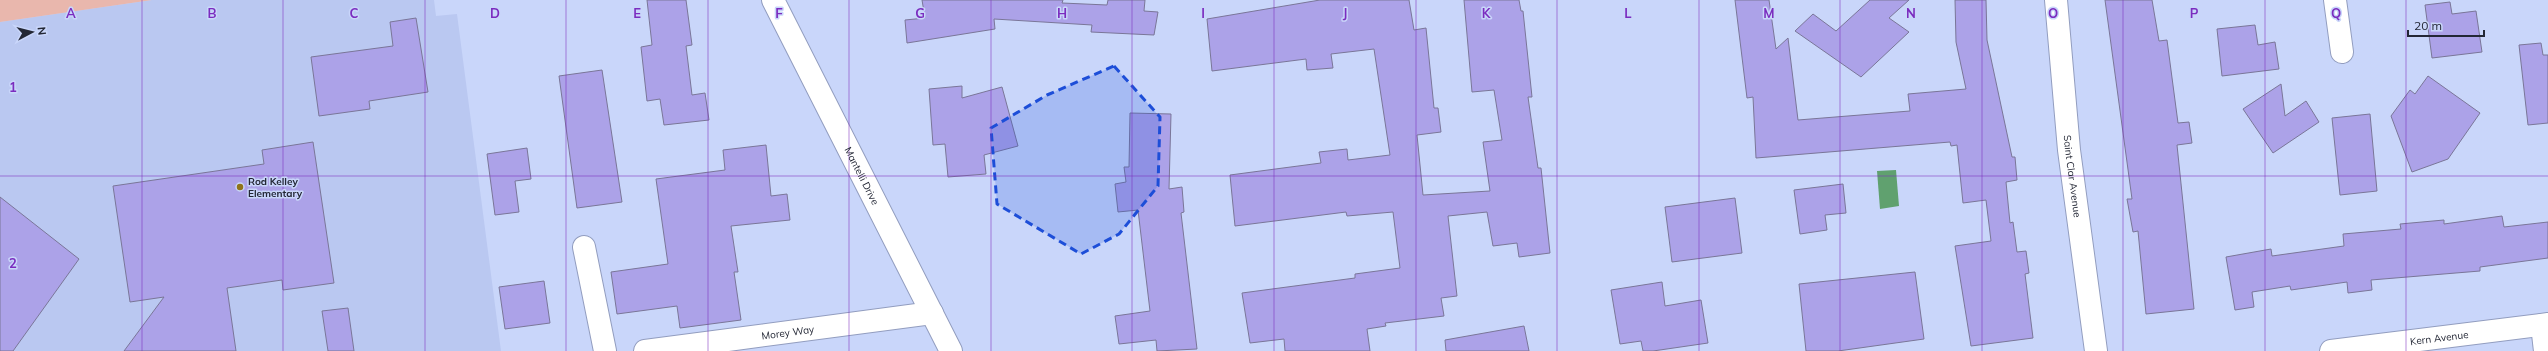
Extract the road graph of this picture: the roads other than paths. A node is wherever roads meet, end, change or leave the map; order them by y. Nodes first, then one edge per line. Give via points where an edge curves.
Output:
1 (773, 0) edge
2 (2056, 0) edge
3 (2335, 0) edge
4 (2342, 52) dead end
5 (584, 247) dead end
6 (932, 313) junction
7 (2545, 324) edge
8 (605, 351) edge
9 (645, 351) edge
10 (951, 351) edge
11 (2096, 351) edge
12 (2331, 351) edge
13 (2545, 351) edge

1 - 6 street, Mantelli Drive
2 - 11 street, Saint Clar Avenue via 2069,150
3 - 4 street
5 - 8 street
6 - 9 street, Morey Way
6 - 10 street, Mantelli Drive
7 - 12 street, Kern Avenue
7 - 13 street

